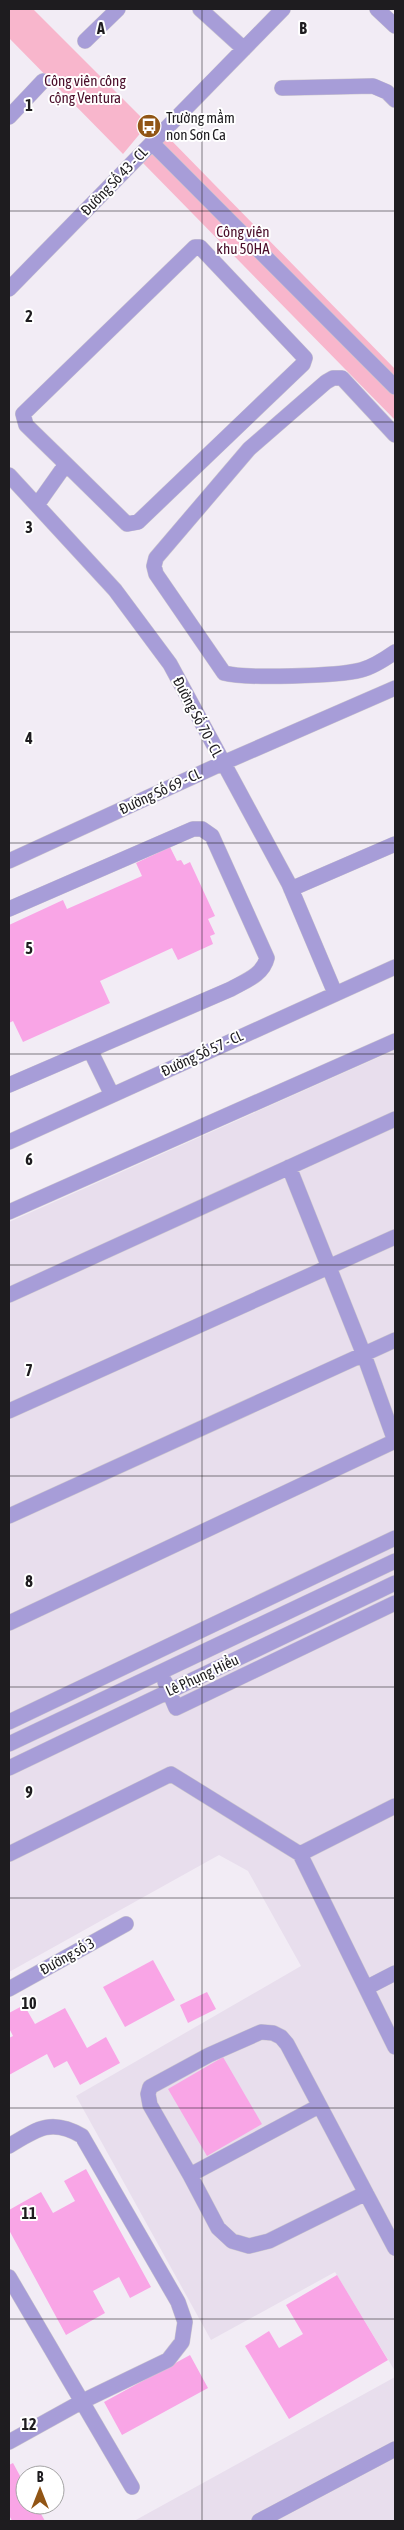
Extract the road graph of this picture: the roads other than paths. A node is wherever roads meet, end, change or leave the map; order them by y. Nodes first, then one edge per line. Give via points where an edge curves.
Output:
1 (118, 9) edge
2 (200, 9) edge
3 (283, 9) edge
4 (377, 9) edge
5 (395, 26) edge
6 (85, 41) dead end
7 (244, 49) junction
8 (44, 81) dead end
9 (282, 88) dead end
10 (395, 100) edge
11 (9, 117) edge
12 (152, 143) junction
13 (9, 289) edge
14 (395, 387) edge
15 (395, 435) edge
16 (66, 464) junction
17 (9, 475) edge
18 (37, 505) junction
19 (395, 652) edge
20 (395, 688) edge
21 (223, 762) junction
22 (395, 844) edge
23 (9, 860) edge
24 (291, 890) junction
25 (9, 909) edge
26 (395, 967) edge
27 (335, 993) junction
28 (395, 1041) edge
29 (90, 1050) junction
30 (9, 1086) edge
31 (112, 1095) junction
32 (395, 1119) edge
33 (9, 1142) edge
34 (289, 1167) junction
35 (9, 1212) edge
36 (395, 1237) edge
37 (329, 1267) junction
38 (9, 1295) edge
39 (395, 1340) edge
40 (364, 1355) junction
41 (9, 1411) edge
42 (395, 1441) edge
43 (9, 1516) edge
44 (395, 1526) edge
45 (395, 1538) edge
46 (395, 1561) edge
47 (395, 1583) edge
48 (395, 1603) edge
49 (9, 1623) edge
50 (150, 1649) junction
51 (161, 1674) junction
52 (168, 1691) junction
53 (9, 1710) edge
54 (9, 1722) edge
55 (9, 1744) edge
56 (9, 1768) edge
57 (395, 1806) edge
58 (9, 1854) edge
59 (300, 1854) junction
60 (126, 1924) dead end
61 (395, 1974) edge
62 (366, 1988) junction
63 (9, 1989) edge
64 (395, 2047) edge
65 (319, 2106) junction
66 (9, 2146) edge
67 (190, 2175) junction
68 (366, 2193) junction
69 (395, 2248) edge
70 (10, 2283) edge
71 (83, 2401) junction
72 (9, 2442) edge
73 (395, 2449) edge
74 (132, 2488) dead end
75 (259, 2521) edge

1 - 6 street
2 - 7 street
3 - 7 street, Đường Số 43 - CL
4 - 5 street
7 - 12 street, Đường Số 43 - CL
8 - 11 street
9 - 10 street via 373,86 388,92
12 - 13 street, Đường Số 43 - CL
12 - 14 street
15 - 19 street via 342,378 332,378 249,449 168,543 154,566 156,574 224,673 241,676 345,674 364,669
16 - 16 street via 26,425 23,414 195,247 200,247 305,358 303,364 138,522 127,524
16 - 18 street
17 - 18 street, Đường Số 70 - CL
18 - 21 street, Đường Số 70 - CL via 115,590 170,664
20 - 21 street, Đường Số 69 - CL
21 - 23 street, Đường Số 69 - CL
21 - 24 street, Đường Số 70 - CL
22 - 24 street
24 - 27 street, Đường Số 70 - CL
25 - 29 street via 193,829 202,829 212,836 267,958 265,967 231,989
26 - 27 street, Đường Số 57 - CL
27 - 31 street, Đường Số 57 - CL
28 - 35 street
29 - 30 street
29 - 31 street
31 - 33 street, Đường Số 57 - CL
32 - 34 street
34 - 37 street
34 - 38 street
36 - 37 street
37 - 40 street
37 - 41 street
39 - 40 street
40 - 42 street
40 - 43 street
42 - 49 street
44 - 50 street
45 - 50 street
46 - 51 street, Lê Phụng Hiểu
47 - 52 street, Lê Phụng Hiểu
48 - 52 street via 176,1708
50 - 51 street
50 - 53 street
50 - 54 street
51 - 52 street
51 - 55 street, Lê Phụng Hiểu
52 - 56 street, Lê Phụng Hiểu
57 - 59 street
58 - 59 street via 171,1774
59 - 62 street
60 - 63 street, Đường số 3
61 - 62 street
62 - 64 street
65 - 67 street
65 - 67 street via 281,2037 261,2032 209,2055 150,2087 148,2094 150,2105
65 - 68 street
66 - 71 street via 38,2128 56,2126 82,2136 178,2302 185,2322 182,2342 168,2360
67 - 68 street via 218,2228 232,2241 249,2246 269,2241
68 - 69 street
70 - 71 street
71 - 72 street
71 - 74 street
73 - 75 street

